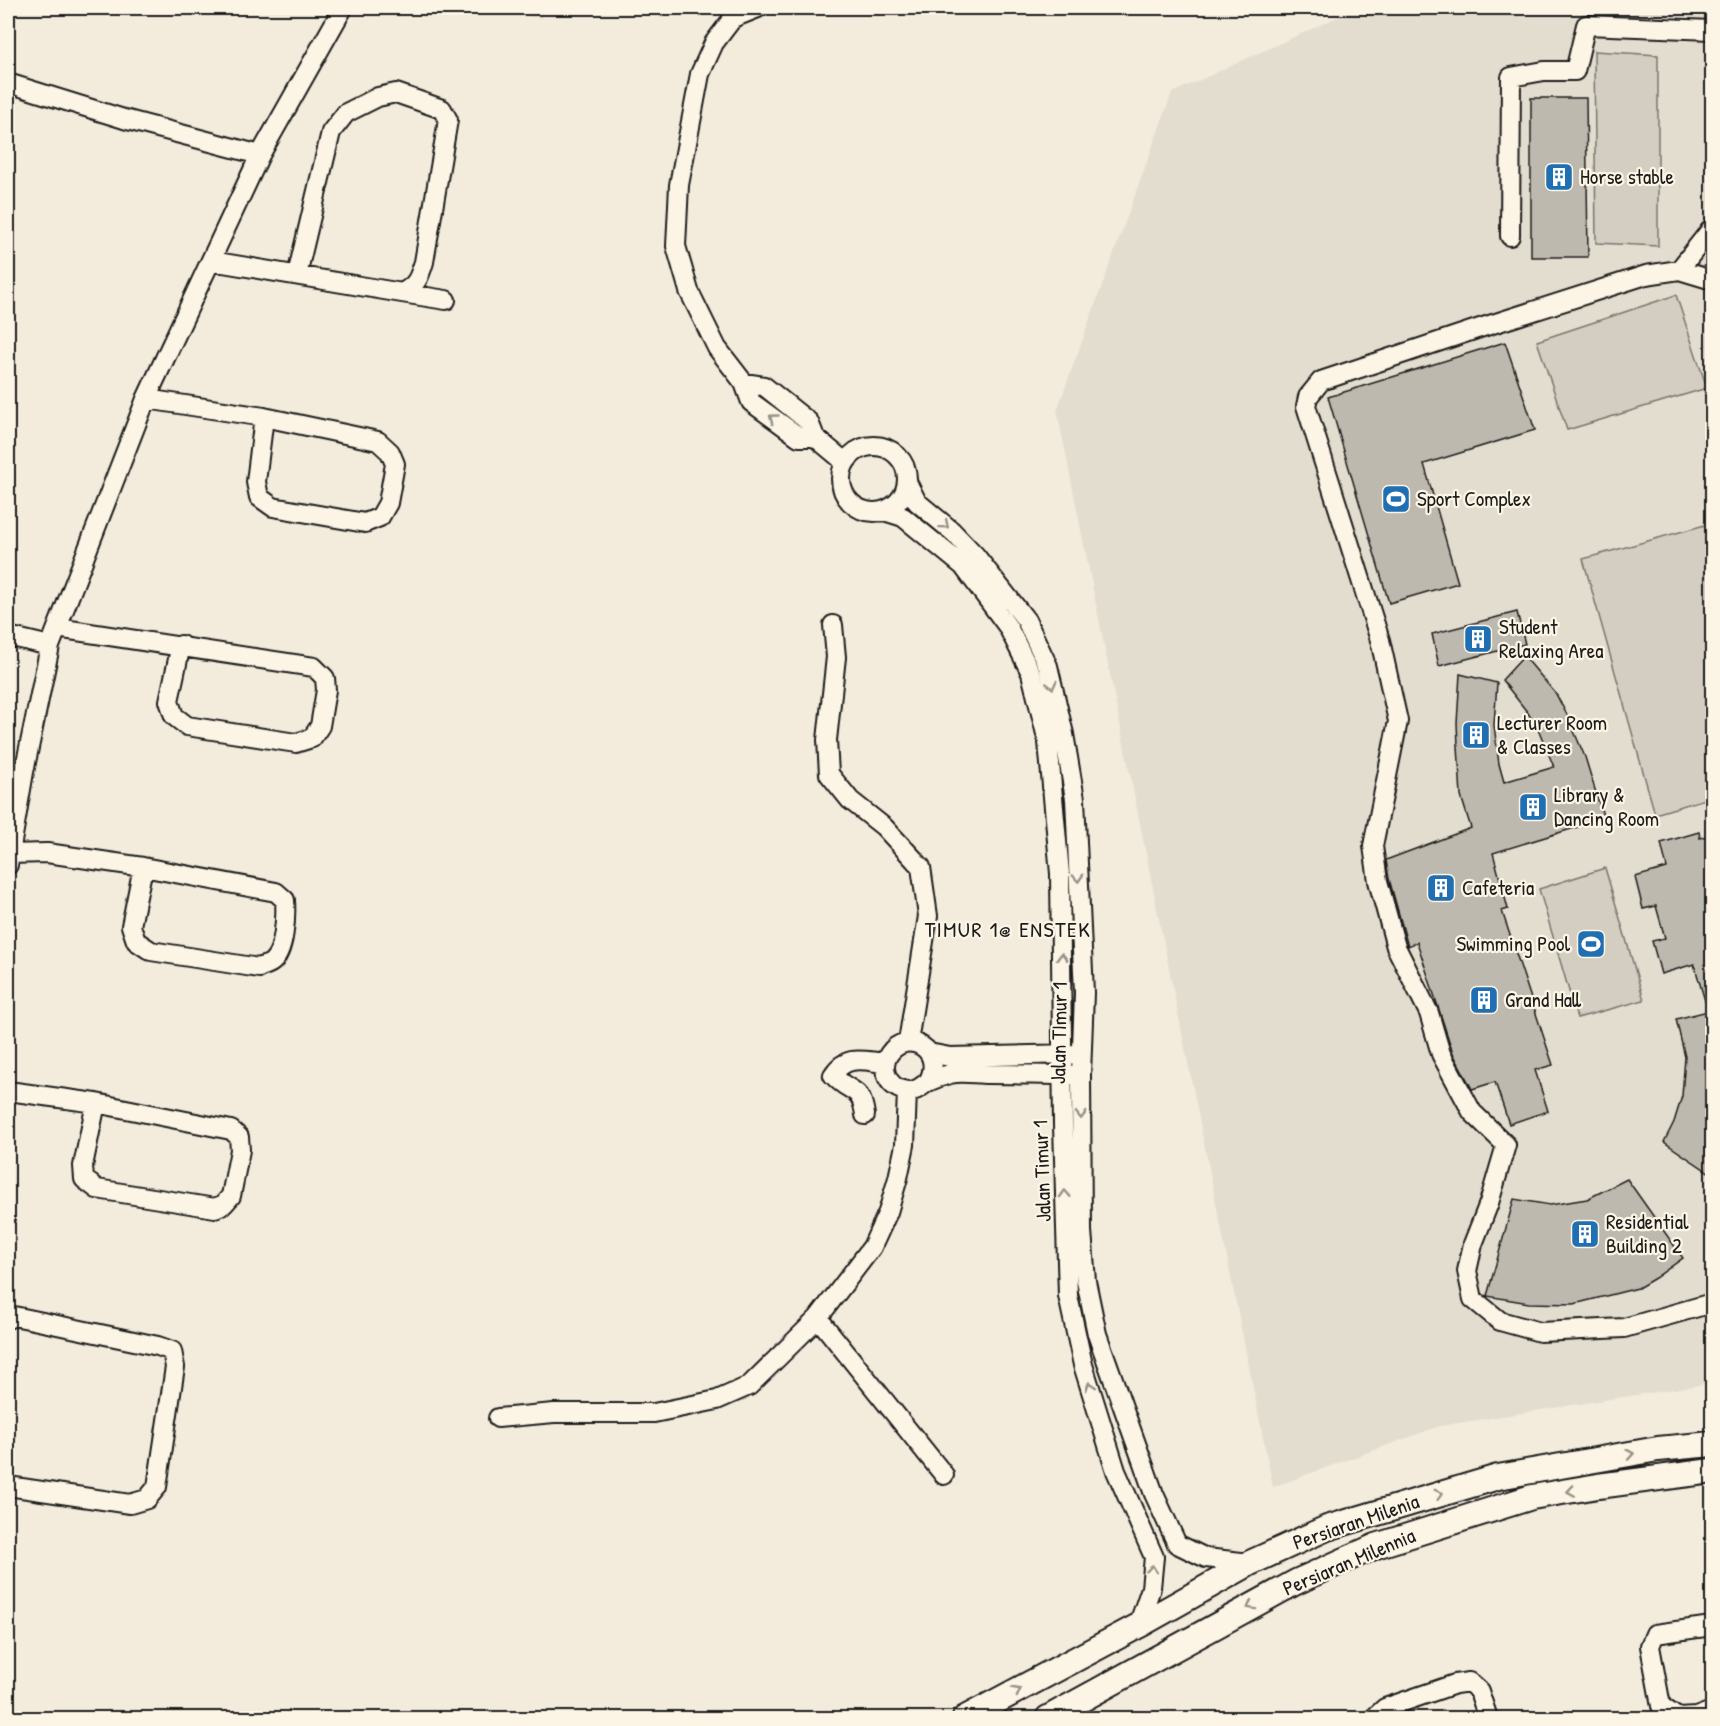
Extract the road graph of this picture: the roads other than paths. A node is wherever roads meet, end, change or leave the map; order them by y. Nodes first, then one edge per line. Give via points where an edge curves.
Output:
1 (343, 8) edge
2 (758, 8) edge
3 (728, 13) edge
4 (1713, 30) edge
5 (8, 83) edge
6 (260, 155) junction
7 (1713, 228) edge
8 (1510, 236) dead end
9 (211, 261) junction
10 (1678, 270) junction
11 (297, 275) junction
12 (1713, 280) edge
13 (402, 293) junction
14 (446, 300) dead end
15 (146, 399) junction
16 (264, 417) junction
17 (845, 462) junction
18 (907, 482) junction
19 (884, 511) junction
20 (833, 625) dead end
21 (57, 628) junction
22 (8, 636) edge
23 (181, 645) junction
24 (50, 646) junction
25 (8, 860) edge
26 (143, 867) junction
27 (908, 1042) junction
28 (929, 1053) junction
29 (1082, 1053) junction
30 (1063, 1054) junction
31 (885, 1063) junction
32 (1072, 1075) junction
33 (928, 1082) junction
34 (8, 1091) edge
35 (907, 1091) junction
36 (96, 1103) junction
37 (865, 1115) dead end
38 (1713, 1303) edge
39 (818, 1318) junction
40 (8, 1319) edge
41 (498, 1419) dead end
42 (1713, 1444) edge
43 (1713, 1471) edge
44 (944, 1475) dead end
45 (8, 1486) edge
46 (1250, 1563) junction
47 (1138, 1626) junction
48 (1713, 1626) edge
49 (1713, 1712) edge
50 (965, 1719) edge
51 (1048, 1719) edge
52 (1374, 1719) edge
53 (1488, 1719) edge

1 - 6 street
2 - 3 street
3 - 17 street via 700,74 679,185 676,246 689,291 717,348 744,382 764,386 809,422 815,437
4 - 8 street via 1586,25 1575,71 1511,77
5 - 6 street
6 - 9 street
7 - 10 street
9 - 11 street
9 - 15 street
10 - 12 street
10 - 38 street via 1646,275 1321,381 1306,406 1380,640 1398,721 1373,846 1378,881 1396,947 1429,1013 1441,1054 1472,1112 1506,1145 1467,1270 1473,1299 1500,1321 1540,1332 1624,1328
11 - 13 street
11 - 13 street via 331,132 346,113 396,93 442,109 448,120 424,262 412,288
13 - 14 street
15 - 16 street
15 - 21 street
16 - 16 street via 378,441 390,452 395,464 388,503 380,517 365,523 273,507 259,497 256,482
17 - 18 street via 865,446 878,445 900,458
17 - 19 street via 842,484 852,504 862,510
18 - 19 street via 901,499
18 -> 29 street, Jalan TImur 1 via 917,502 975,555 1026,620 1047,666 1075,799 1084,993
30 -> 19 street, Jalan Timur 1 via 1060,874 1048,742 1031,673 1008,627 963,566 903,517
20 - 27 street via 836,657 827,740 829,774 850,800 884,827 921,867 928,916
21 - 23 street
21 - 24 street
22 - 24 street
23 - 23 street via 314,666 325,678 320,726 312,738 296,743 187,726 174,716 169,701
24 - 25 street
25 - 26 street via 47,853
26 - 26 street via 276,892 285,900 286,915 280,950 272,962 259,968 151,951 136,941 131,926
27 - 28 street
27 - 31 street via 893,1049
28 - 30 street via 950,1057
28 - 33 street via 933,1068
29 - 30 street
29 - 32 street, Jalan TImur 1
30 - 32 street, Jalan Timur 1
31 - 35 street via 893,1085
31 - 37 street via 850,1060 833,1075 860,1094
32 - 33 street via 951,1073
32 -> 46 street, Jalan TImur 1 via 1086,1281 1097,1334 1154,1494 1177,1544 1206,1558
47 -> 32 street, Jalan Timur 1 via 1150,1588 1154,1557 1116,1471 1083,1365 1068,1296
33 - 35 street via 915,1091
34 - 36 street
35 - 39 street via 905,1145 888,1212 872,1247
36 - 36 street via 231,1130 239,1137 240,1150 231,1196 215,1208 97,1189 84,1179 83,1166
39 - 41 street via 749,1386 717,1401 654,1413 554,1413
39 - 44 street
40 - 45 street via 14,1316 158,1346 172,1352 175,1367 157,1487 147,1499 130,1504
46 -> 42 main road, Persiaran Milenia via 1327,1528 1498,1477 1658,1449
43 -> 51 main road, Persiaran Milennia via 1532,1497 1376,1546 1296,1582
46 - 47 main road, Persiaran Milenia
50 -> 47 main road, Persiaran Milenia
48 - 49 street via 1655,1634 1650,1646 1661,1706 1678,1718
52 - 53 street via 1385,1708 1455,1683 1469,1682 1479,1691

